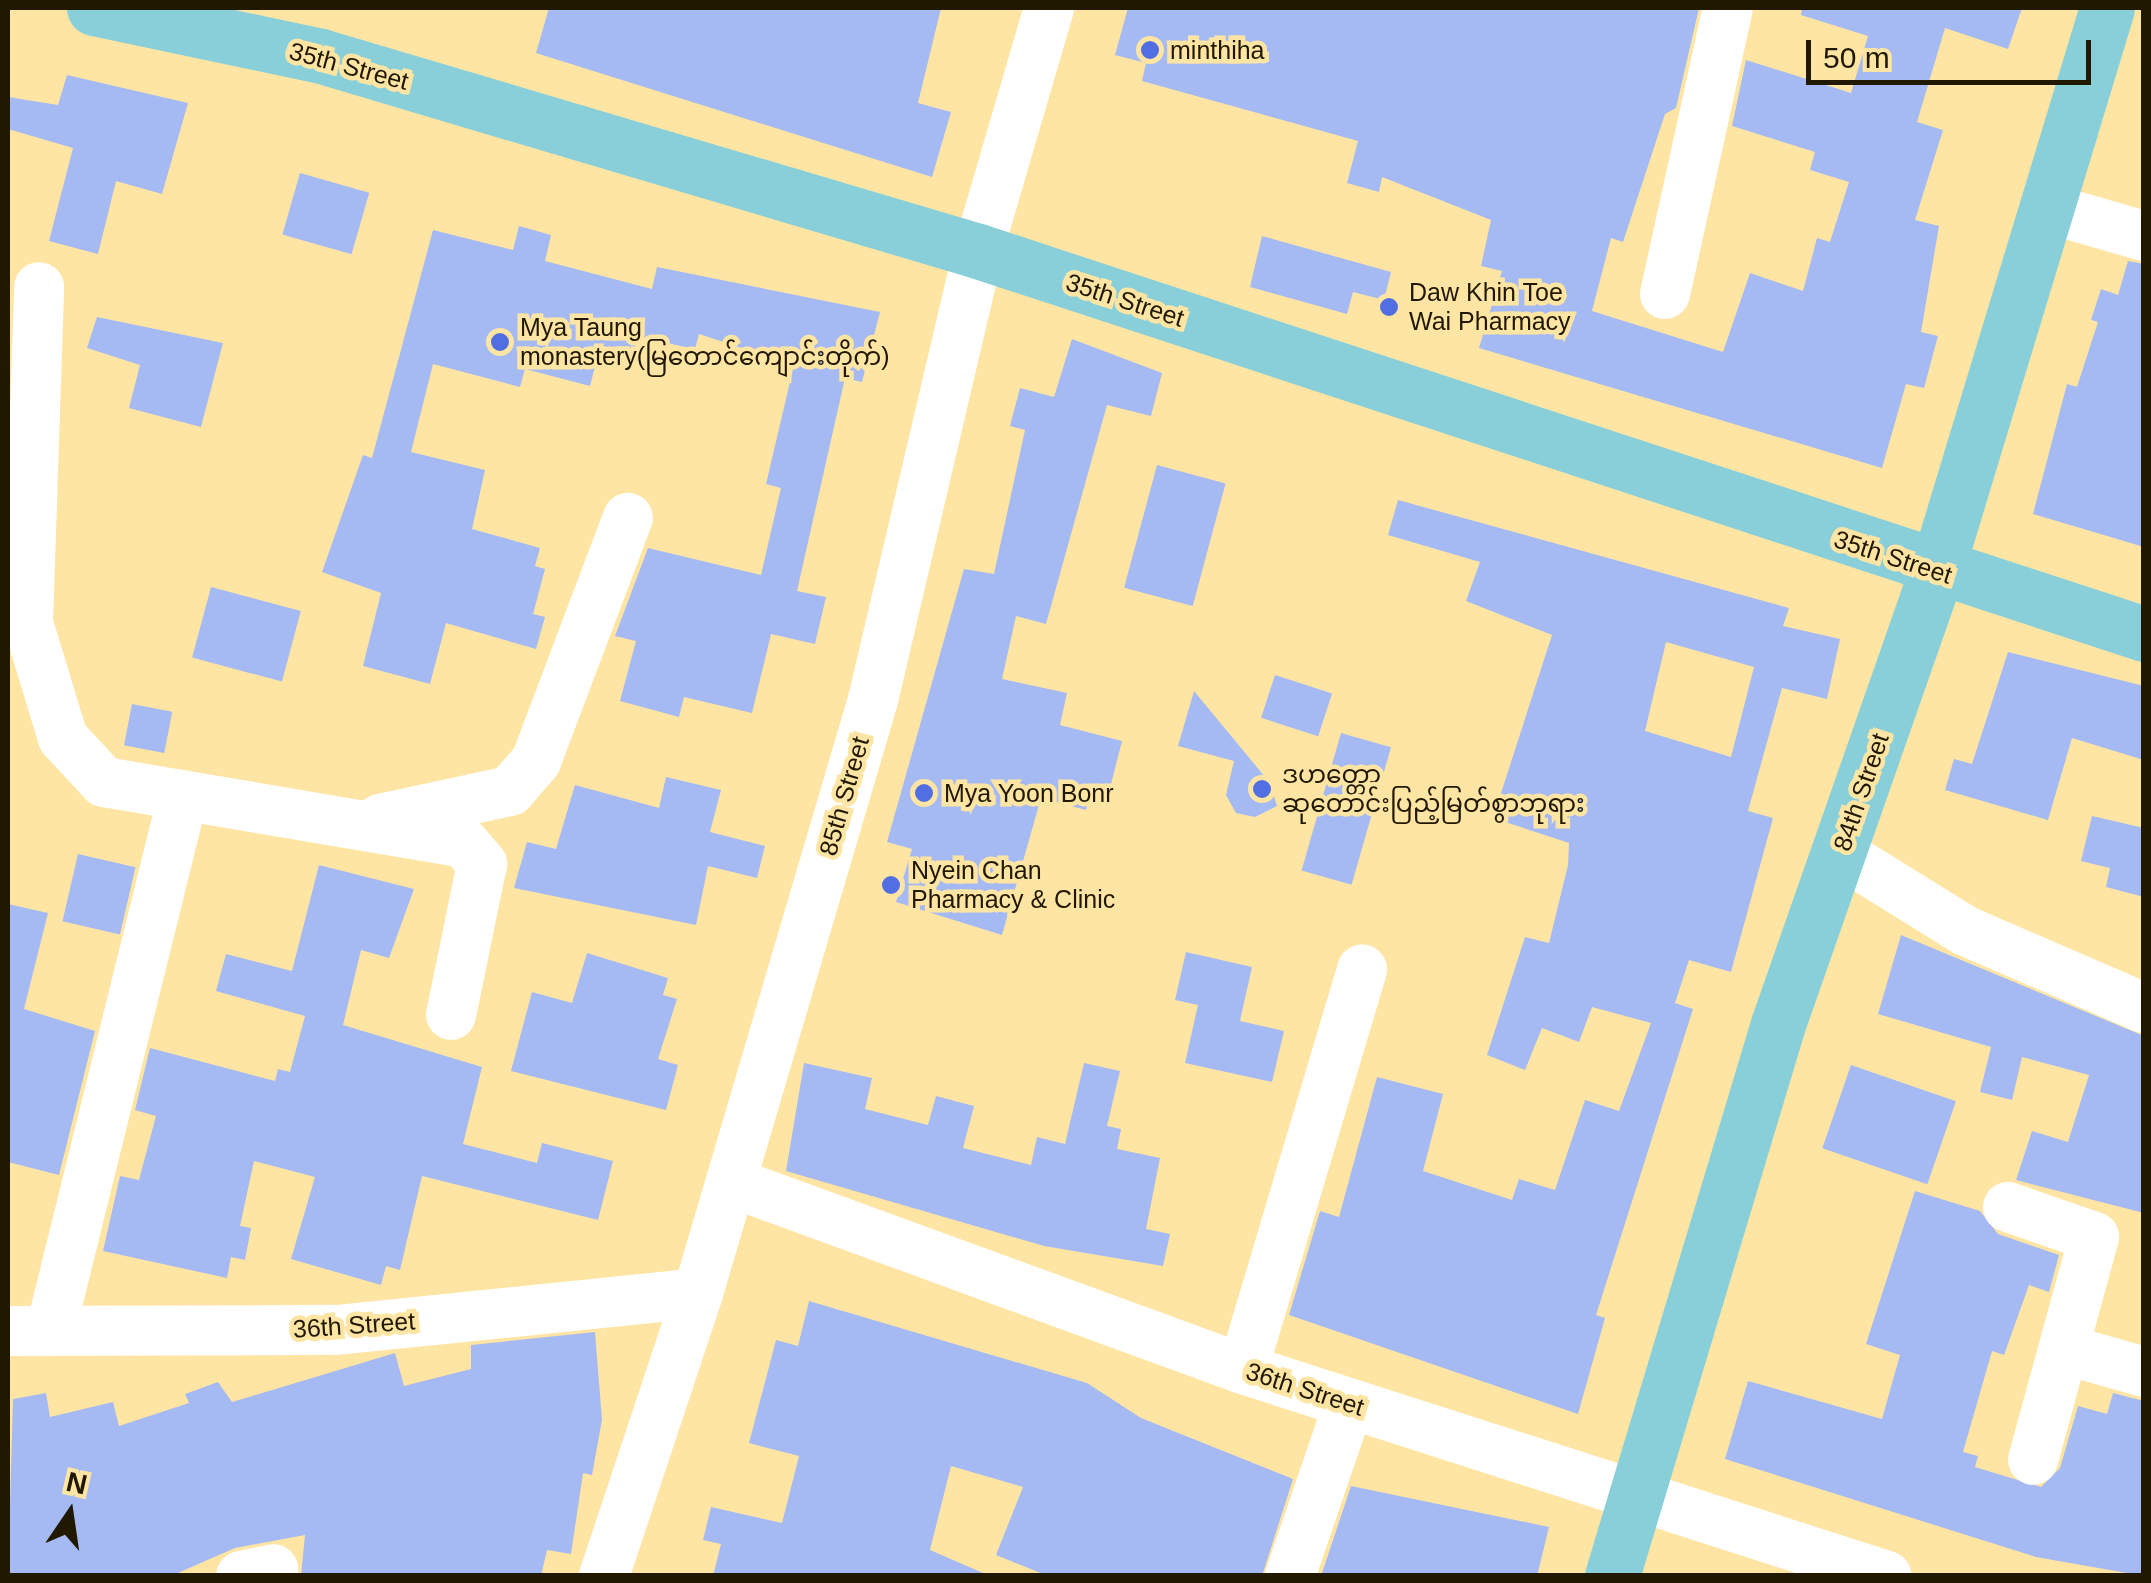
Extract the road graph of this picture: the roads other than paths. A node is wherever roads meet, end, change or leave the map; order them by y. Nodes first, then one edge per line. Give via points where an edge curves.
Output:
1 (94, 8) edge
2 (1050, 8) edge
3 (1728, 8) edge
4 (2106, 8) edge
5 (2047, 208) junction
6 (2144, 236) edge
7 (978, 251) junction
8 (39, 287) dead end
9 (1665, 294) dead end
10 (628, 518) dead end
11 (1936, 572) junction
12 (18, 607) edge
13 (2144, 634) edge
14 (182, 800) junction
15 (271, 815) junction
16 (1840, 853) junction
17 (1362, 969) dead end
18 (2144, 1008) edge
19 (451, 1015) dead end
20 (731, 1182) junction
21 (2008, 1207) dead end
22 (698, 1294) junction
23 (29, 1330) edge
24 (2067, 1350) junction
25 (1243, 1369) junction
26 (2144, 1372) edge
27 (1349, 1404) junction
28 (2033, 1460) dead end
29 (1636, 1499) junction
30 (604, 1576) edge
31 (1290, 1576) edge
32 (1612, 1576) edge
33 (1887, 1576) edge

1 - 7 main road, 35th Street via 322,56
2 - 7 street, 85th Street
3 - 9 street
4 - 5 main road, 84th Street
5 - 6 street
5 - 11 main road, 84th Street
7 - 11 main road, 35th Street
7 - 20 street, 85th Street via 873,700
8 - 12 street
10 - 15 street via 536,760 510,791 349,823
11 - 13 main road, 35th Street
11 - 16 main road, 84th Street
12 - 14 street via 80,762 104,782
14 - 15 street
14 - 23 street
15 - 19 street via 464,843 482,864
16 - 18 street via 1966,930
16 - 29 main road, 84th Street via 1778,1024
17 - 25 street
20 - 22 street, 85th Street
20 - 25 street, 36th Street
21 - 24 street via 2094,1237
22 - 23 street, 36th Street via 336,1330
22 - 30 street, 85th Street
24 - 26 street
24 - 28 street
25 - 27 street, 36th Street
27 - 29 street, 36th Street
27 - 31 street
29 - 32 main road, 84th Street
29 - 33 street, 36th Street

